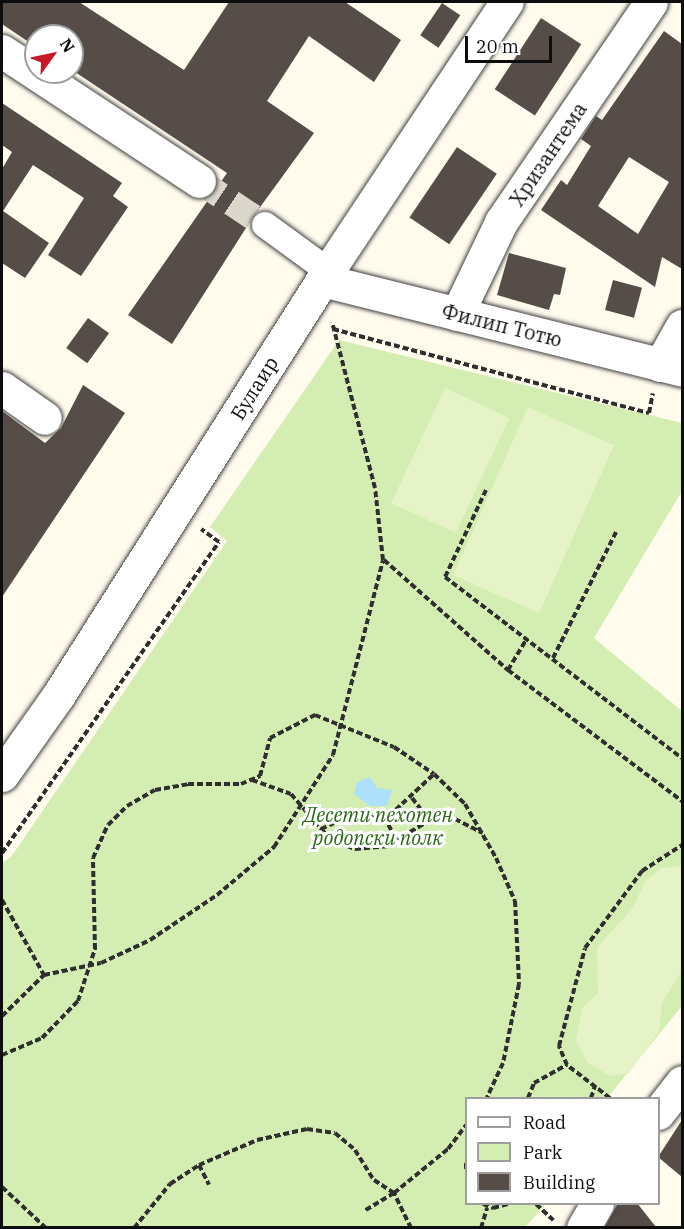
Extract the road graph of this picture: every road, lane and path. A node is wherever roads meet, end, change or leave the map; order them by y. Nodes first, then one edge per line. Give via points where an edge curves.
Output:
1 (507, 2) edge
2 (651, 2) edge
3 (2, 51) edge
4 (199, 181) tunnel mouth
5 (265, 225) tunnel mouth
6 (325, 275) junction
7 (457, 314) junction
8 (682, 326) edge
9 (333, 329) junction
10 (671, 368) edge
11 (2, 387) edge
12 (45, 418) dead end
13 (486, 490) dead end
14 (176, 510) junction
15 (616, 532) dead end
16 (383, 560) junction
17 (527, 638) junction
18 (553, 658) junction
19 (508, 670) junction
20 (345, 724) junction
21 (682, 758) edge
22 (434, 774) junction
23 (2, 776) edge
24 (251, 780) junction
25 (412, 798) junction
26 (682, 801) edge
27 (302, 804) junction
28 (384, 817) junction
29 (429, 820) junction
30 (321, 829) junction
31 (484, 833) junction
32 (397, 840) junction
33 (682, 845) edge
34 (2, 852) edge
35 (2, 900) edge
36 (90, 964) junction
37 (44, 975) junction
38 (2, 1016) edge
39 (2, 1055) edge
40 (567, 1065) junction
41 (682, 1082) edge
42 (595, 1086) junction
43 (487, 1097) edge
44 (528, 1097) edge
45 (591, 1097) edge
46 (609, 1097) edge
47 (660, 1110) edge
48 (465, 1126) edge
49 (199, 1165) junction
50 (209, 1185) dead end
51 (2, 1187) edge
52 (394, 1193) junction
53 (485, 1205) edge
54 (500, 1205) edge
55 (538, 1205) edge
56 (596, 1205) edge
57 (487, 1208) junction
58 (364, 1211) dead end
59 (46, 1227) edge
60 (134, 1227) edge
61 (411, 1227) edge
62 (481, 1227) edge
63 (562, 1227) edge
64 (584, 1227) edge

1 - 6 street, Булаир
2 - 7 street, Хризантема via 501,222
3 - 4 street
5 - 6 street
6 - 7 street, Филип Тотю
6 - 9 path
6 - 14 street, Булаир
7 - 10 street, Филип Тотю
8 - 10 street
9 - 10 path via 649,413
9 - 16 path via 375,488
11 - 12 street
13 - 17 path via 445,577
14 - 23 street, Булаир
14 - 34 path via 219,542
15 - 18 path
16 - 19 path
16 - 20 path
17 - 18 path
17 - 19 path
18 - 21 path
19 - 26 path
20 - 22 path
20 - 24 path via 315,715 299,718 270,738 267,762
20 - 27 path via 333,755
22 - 25 path
22 - 31 path via 465,804
24 - 27 path via 291,794
24 - 36 path via 155,790 127,806 108,825 93,858 96,923
25 - 28 path
25 - 29 path
27 - 30 path
27 - 36 path via 274,847 217,895 150,940
28 - 30 path via 353,815
28 - 32 path
29 - 31 path via 455,819
29 - 32 path
30 - 32 path via 355,849
31 - 43 path via 515,900 519,984 502,1063
33 - 40 path via 642,871 585,948 559,1046
35 - 37 path
36 - 37 path
36 - 39 path via 78,1001 63,1019 42,1038
37 - 38 path
40 - 42 path
40 - 44 path via 534,1083
41 - 47 street
42 - 45 path
42 - 46 path
48 - 52 path via 448,1149
49 - 50 path
49 - 52 path via 257,1140 308,1129 335,1133 356,1150 374,1180
49 - 60 path via 170,1184
51 - 59 path
52 - 58 path
52 - 61 path
53 - 57 path
54 - 57 path
55 - 63 path
56 - 64 street
57 - 62 path

